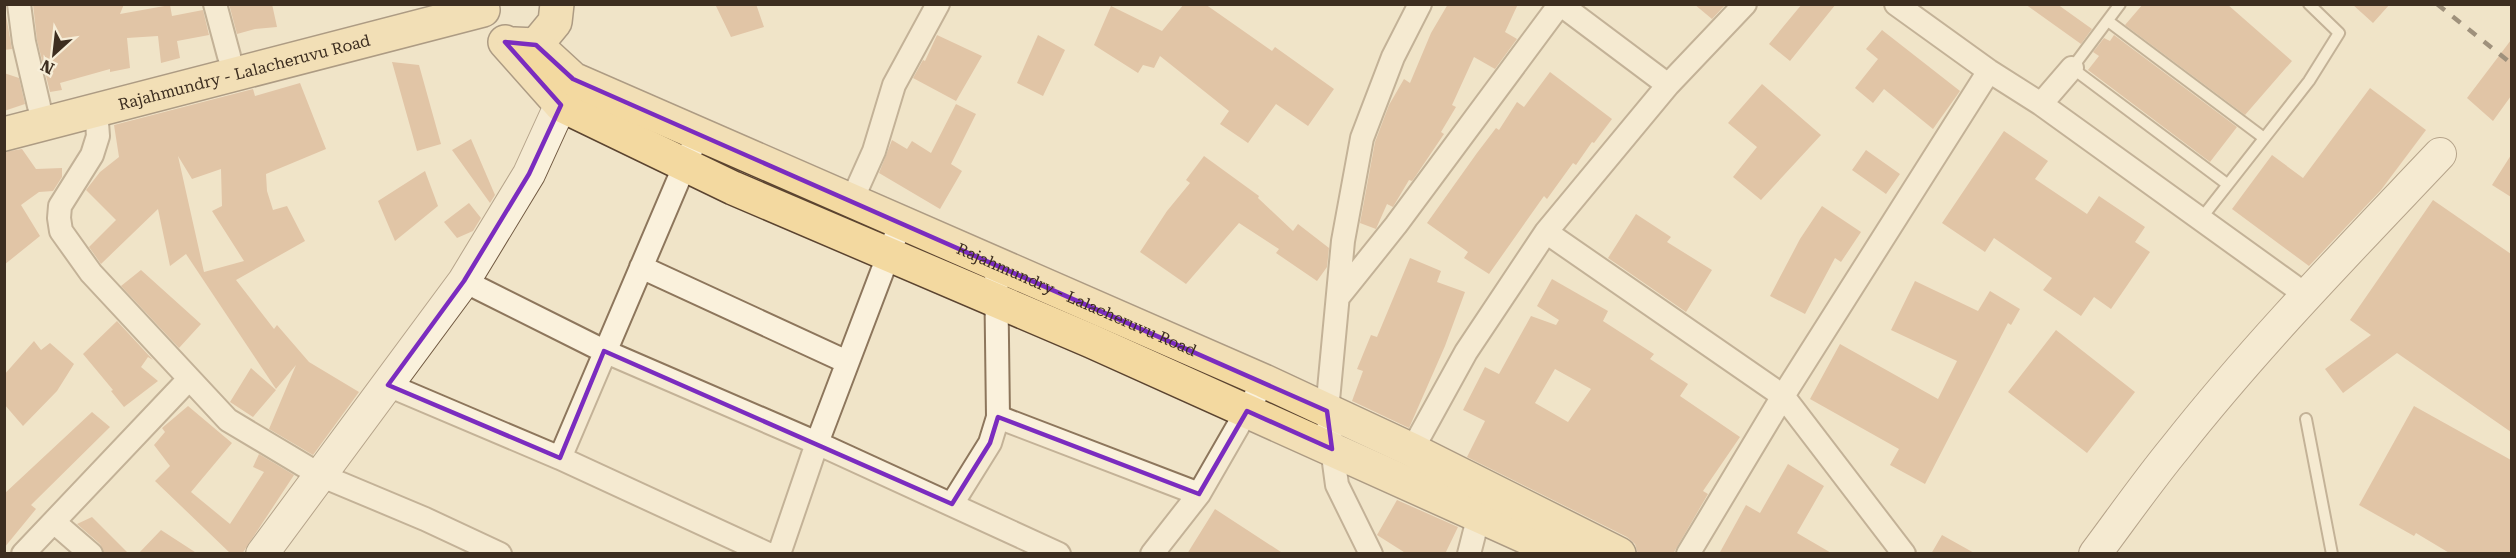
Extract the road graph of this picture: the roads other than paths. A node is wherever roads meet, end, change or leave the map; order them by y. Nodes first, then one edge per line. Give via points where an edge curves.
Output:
1 (19, 4) edge
2 (215, 4) edge
3 (442, 4) edge
4 (557, 4) edge
5 (938, 4) edge
6 (1420, 4) edge
7 (1560, 4) edge
8 (1745, 4) edge
9 (1896, 4) edge
10 (2120, 4) edge
11 (2309, 4) edge
12 (484, 7) edge
13 (2108, 21) junction
14 (521, 43) junction
15 (229, 56) junction
16 (2072, 68) junction
17 (1989, 71) junction
18 (1668, 85) junction
19 (567, 92) junction
20 (2041, 104) junction
21 (39, 106) junction
22 (96, 109) junction
23 (4, 115) edge
24 (4, 134) edge
25 (698, 134) junction
26 (2264, 138) junction
27 (2440, 154) dead end
28 (685, 165) junction
29 (2228, 184) junction
30 (852, 200) junction
31 (2199, 220) junction
32 (901, 222) junction
33 (1546, 232) junction
34 (888, 255) junction
35 (996, 264) junction
36 (641, 267) junction
37 (464, 280) junction
38 (1340, 295) junction
39 (2306, 295) junction
40 (997, 300) junction
41 (604, 351) junction
42 (848, 362) junction
43 (189, 379) junction
44 (1264, 381) junction
45 (388, 386) junction
46 (1783, 396) junction
47 (1247, 411) junction
48 (1327, 411) junction
49 (998, 417) junction
50 (2306, 419) dead end
51 (817, 443) junction
52 (1332, 449) junction
53 (1412, 450) junction
54 (560, 458) junction
55 (320, 475) junction
56 (1199, 494) junction
57 (1482, 501) junction
58 (952, 504) junction
59 (54, 522) junction
60 (263, 553) edge
61 (23, 554) edge
62 (91, 554) edge
63 (500, 554) edge
64 (768, 554) edge
65 (779, 554) edge
66 (1059, 554) edge
67 (1152, 554) edge
68 (1371, 554) edge
69 (1469, 554) edge
70 (1564, 554) edge
71 (1618, 554) edge
72 (1688, 554) edge
73 (1904, 554) edge
74 (2096, 554) edge
75 (2332, 554) edge

1 - 21 street
2 - 15 street
3 - 15 main road
4 - 14 main road via 555,22
5 - 30 street via 894,85 874,151
6 - 38 street via 1393,57 1362,138 1342,241
7 - 18 street
7 - 38 street
8 - 18 street
9 - 17 street
10 - 13 lane
11 - 26 lane via 2339,33
12 - 14 main road, Rajahmundry - Lalacheruvu Road via 486,23 495,36
12 - 22 main road, Rajahmundry - Lalacheruvu Road
13 - 16 lane
13 - 26 lane
14 - 19 main road, Rajahmundry - Lalacheruvu Road
15 - 21 main road
16 - 20 street
16 - 29 lane
17 - 20 street
17 - 46 street
18 - 33 street
19 - 25 main road, Rajahmundry - Lalacheruvu Road
19 - 28 main road
19 - 37 street via 529,174
20 - 31 street
21 - 23 main road
22 - 24 main road, Rajahmundry - Lalacheruvu Road
22 - 43 street via 98,136 87,164 60,206 61,231 91,273
25 - 28 street
25 - 30 main road, Rajahmundry - Lalacheruvu Road
26 - 29 lane
27 - 39 street
28 - 34 main road
28 - 36 street
29 - 31 lane
30 - 32 main road, Rajahmundry - Lalacheruvu Road
31 - 39 street
32 - 34 street
32 - 35 main road, Rajahmundry - Lalacheruvu Road
33 - 46 street
33 - 53 street via 1466,352
34 - 40 main road
34 - 42 street
35 - 40 street
35 - 44 main road, Rajahmundry - Lalacheruvu Road
36 - 41 street
36 - 42 street
37 - 41 street
37 - 45 street
38 - 48 street
39 - 74 street via 2175,447
40 - 47 main road
40 - 49 street
41 - 51 street
41 - 54 street
42 - 51 street
43 - 55 street via 228,420
43 - 59 street
44 - 47 street
44 - 48 main road, Rajahmundry - Lalacheruvu Road
45 - 54 street
45 - 55 street
46 - 72 street
46 - 73 street
47 - 52 main road
47 - 56 street
48 - 52 street
48 - 53 main road, Rajahmundry - Lalacheruvu Road
49 - 56 street
49 - 58 street via 990,443
50 - 75 lane
51 - 58 street
51 - 65 street
52 - 57 main road
52 - 68 street via 1337,485
53 - 57 main road, Rajahmundry - Lalacheruvu Road
54 - 64 street
55 - 60 street
55 - 63 street
56 - 67 street
57 - 69 street
57 - 70 main road
57 - 71 main road, Rajahmundry - Lalacheruvu Road
58 - 66 street
59 - 61 street
59 - 62 street

